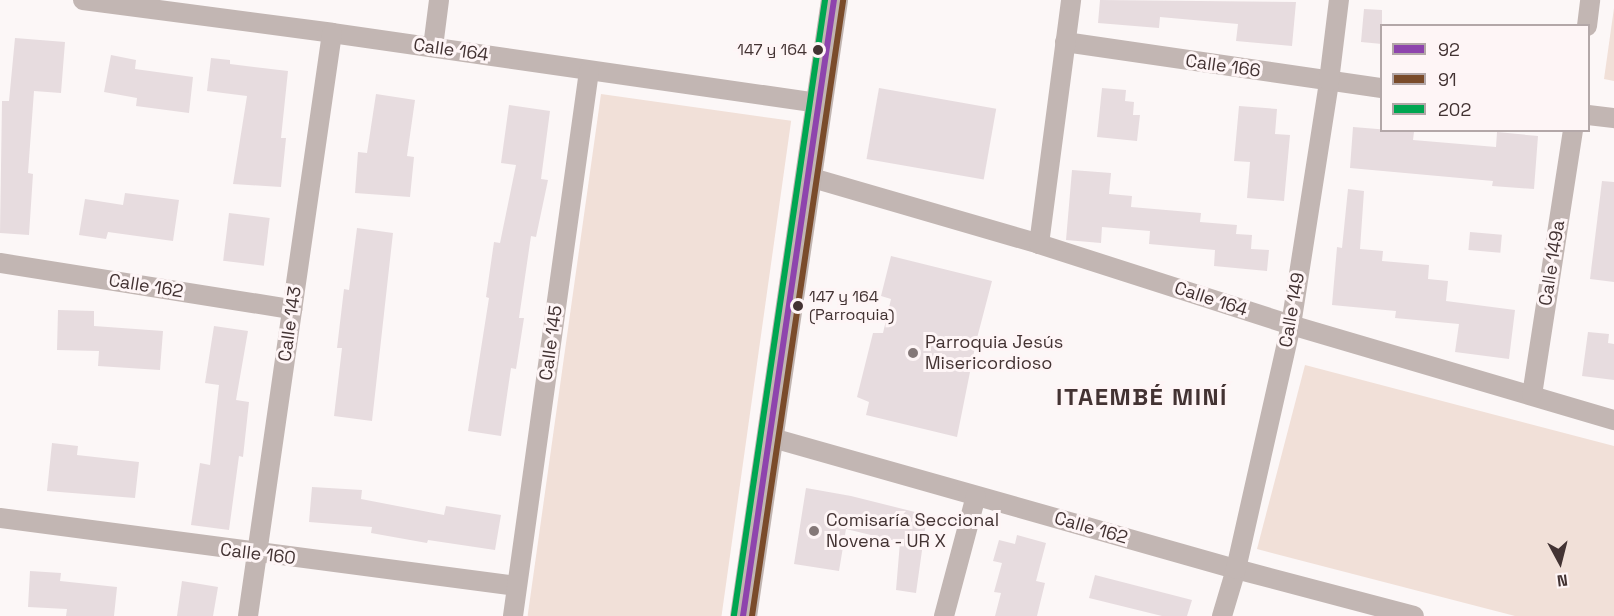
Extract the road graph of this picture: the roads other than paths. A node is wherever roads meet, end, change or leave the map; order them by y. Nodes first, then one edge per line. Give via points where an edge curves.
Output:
1 (83, 0) edge
2 (439, 0) edge
3 (834, 0) edge
4 (1071, 0) edge
5 (1339, 0) edge
6 (1590, 0) edge
7 (178, 6) edge
8 (1587, 24) edge
9 (332, 33) junction
10 (1065, 42) junction
11 (433, 47) junction
12 (590, 71) junction
13 (1329, 81) junction
14 (1380, 88) edge
15 (819, 103) junction
16 (1590, 115) edge
17 (1614, 118) edge
18 (1573, 132) edge
19 (809, 177) junction
20 (1039, 244) junction
21 (0, 263) edge
22 (292, 309) junction
23 (1291, 325) junction
24 (1532, 395) junction
25 (1614, 420) edge
26 (769, 437) junction
27 (976, 496) junction
28 (0, 519) edge
29 (257, 554) junction
30 (1236, 569) junction
31 (517, 585) junction
32 (248, 616) edge
33 (513, 616) edge
34 (743, 616) edge
35 (944, 616) edge
36 (1222, 616) edge
37 (1414, 616) edge

1 - 7 street, Calle 164
2 - 11 street
3 - 15 main road
4 - 10 street
5 - 13 street, Calle 149
6 - 8 street
7 - 9 street, Calle 164
9 - 11 street, Calle 164
9 - 22 street, Calle 143
10 - 13 street, Calle 166
10 - 20 street
11 - 12 street, Calle 164
12 - 15 street, Calle 164
12 - 31 street, Calle 145
13 - 14 street, Calle 166
13 - 23 street, Calle 149
15 - 19 main road
16 - 17 street
18 - 24 street, Calle 149a
19 - 20 street, Calle 164
19 - 26 main road
20 - 23 street, Calle 164
21 - 22 street, Calle 162
22 - 29 street, Calle 143
23 - 24 street, Calle 164
23 - 30 street, Calle 149
24 - 25 street, Calle 164
26 - 27 street, Calle 162
26 - 34 main road
27 - 30 street, Calle 162
27 - 35 street
28 - 29 street, Calle 160
29 - 31 street, Calle 160
29 - 32 street, Calle 143
30 - 36 street, Calle 149
30 - 37 street, Calle 162
31 - 33 street, Calle 145

